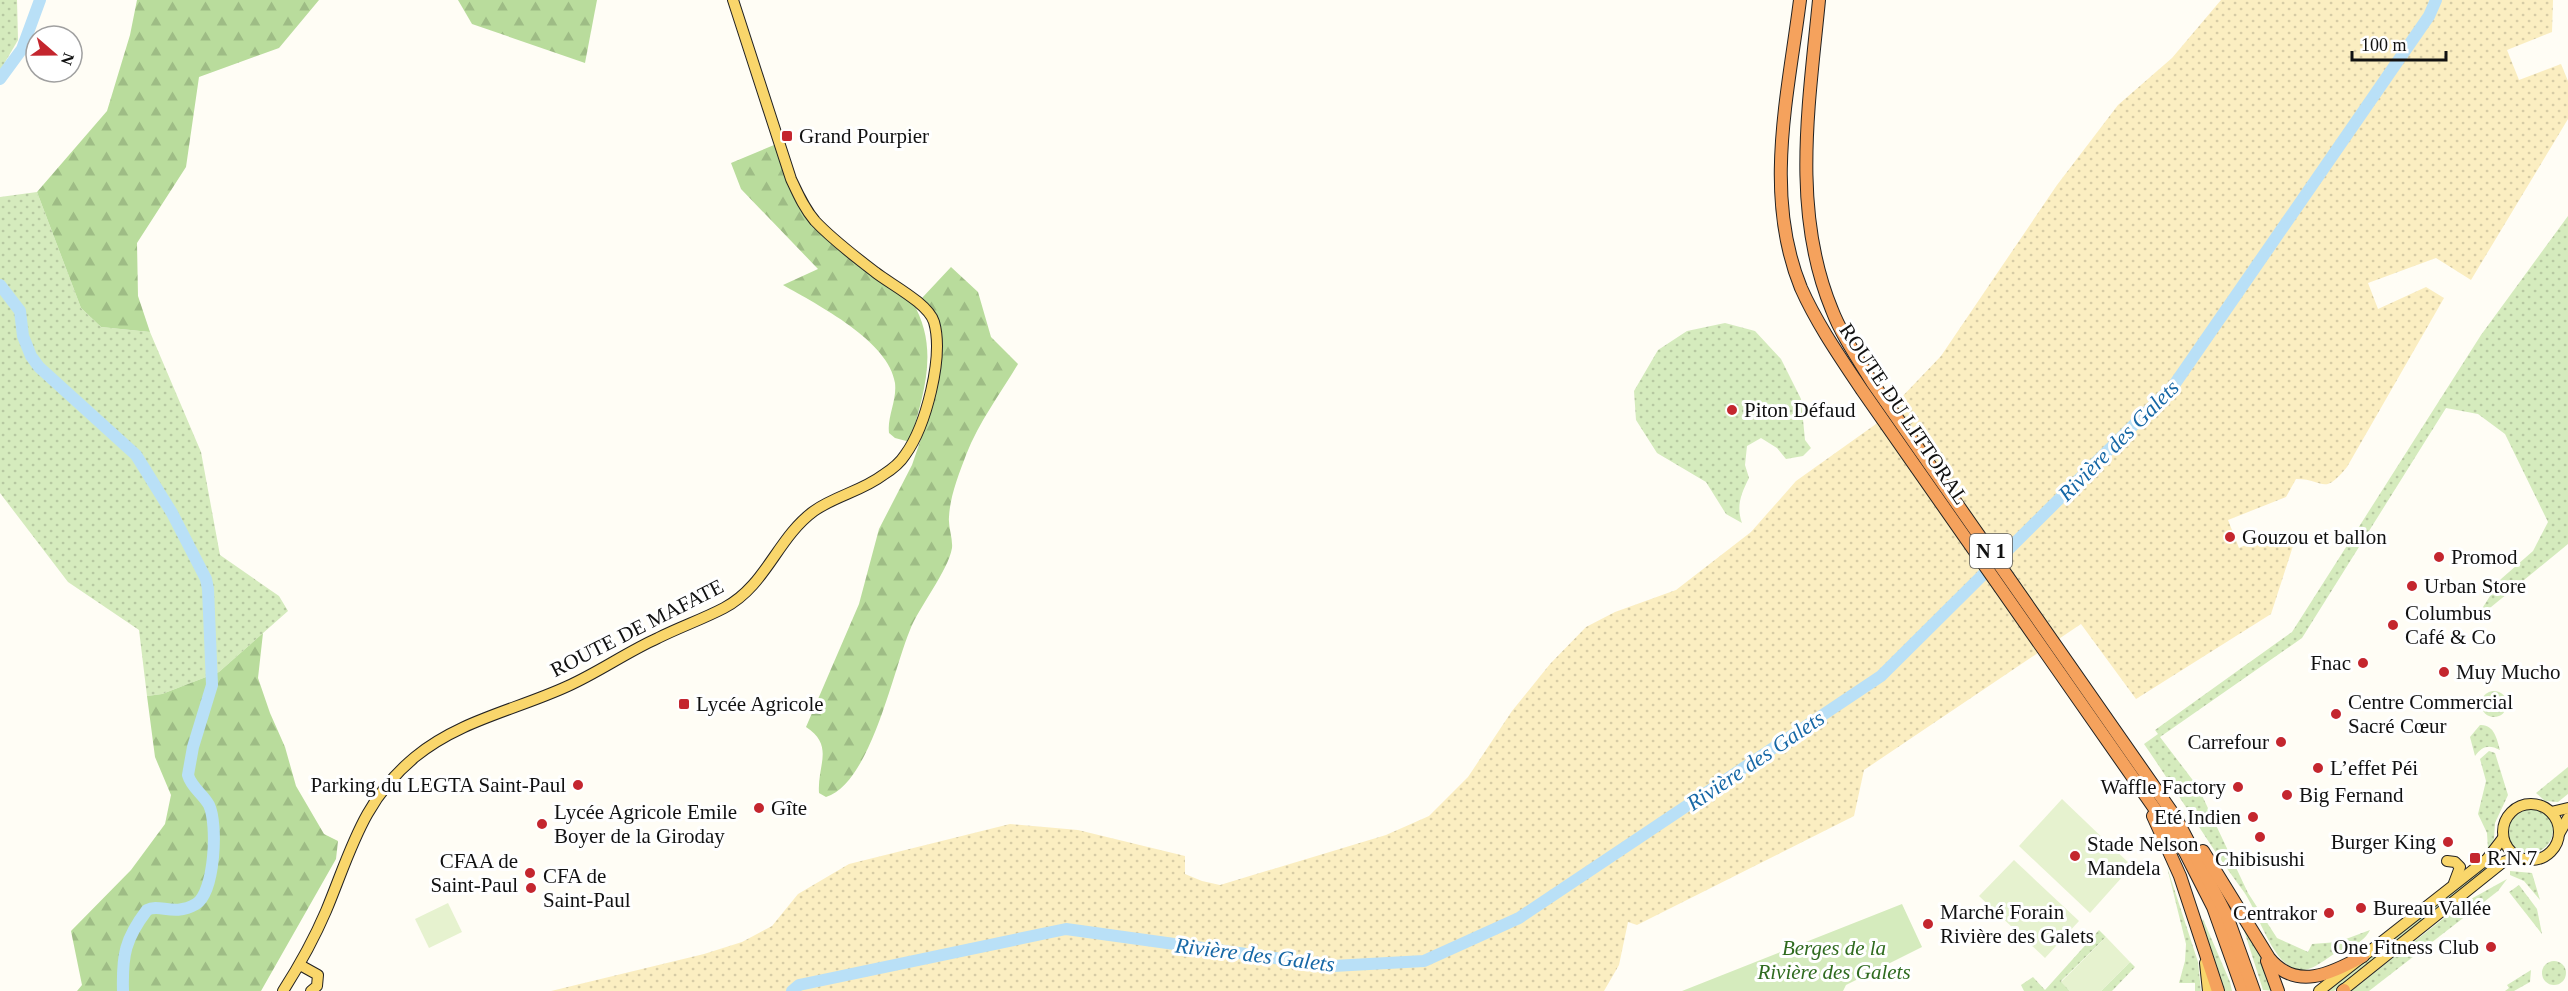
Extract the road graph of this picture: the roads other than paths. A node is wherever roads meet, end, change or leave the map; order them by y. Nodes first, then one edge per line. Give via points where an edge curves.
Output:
1 (733, 0) edge
2 (1800, 0) edge
3 (1819, 0) edge
4 (1867, 386) junction
5 (2104, 724) junction
6 (2115, 750) junction
7 (2146, 772) junction
8 (2568, 808) edge
9 (2551, 812) junction
10 (2568, 818) edge
11 (2559, 835) junction
12 (2503, 838) junction
13 (2518, 857) junction
14 (2447, 861) dead end
15 (2452, 886) junction
16 (2202, 939) junction
17 (2258, 939) junction
18 (2363, 956) junction
19 (300, 965) junction
20 (283, 991) edge
21 (311, 991) edge
22 (2208, 991) edge
23 (2218, 991) edge
24 (2243, 991) edge
25 (2254, 991) edge
26 (2278, 991) edge
27 (2319, 991) edge
28 (2343, 991) edge

1 - 19 main road, ROUTE DE MAFATE via 791,179 804,207 843,246 932,317 936,366 915,438 900,461 882,476 808,516 785,541 758,582 738,599 570,685 447,733 414,758 382,790 358,828
2 - 4 highway, ROUTE DU LITTORAL / N 1 via 1783,121 1781,205 1801,287 1820,326
3 - 4 highway, ROUTE DU LITTORAL / N 1 via 1807,138 1807,213 1817,267 1829,302
4 - 5 highway, ROUTE DU LITTORAL / N 1
5 - 6 highway, ROUTE DU LITTORAL / N 1
5 - 7 highway, ROUTE DU LITTORAL / N 1
6 - 16 highway via 2165,840
6 - 24 highway, ROUTE DU LITTORAL / N 1 via 2191,864 2225,936
7 - 17 highway via 2205,854
7 - 25 highway, ROUTE DU LITTORAL / N 1 via 2212,884
8 - 9 main road
9 - 11 main road
9 - 12 main road via 2536,804 2515,808 2506,819
10 - 11 main road
11 - 13 main road via 2554,848 2542,858
12 - 13 main road
12 - 15 main road via 2494,852
13 - 28 main road via 2503,862
14 - 15 main road via 2455,862 2460,869
15 - 18 main road
16 - 22 main road
16 - 23 highway
17 - 18 highway via 2279,970 2301,980 2320,977
17 - 26 highway
18 - 27 main road
19 - 20 main road, ROUTE DE MAFATE
19 - 21 main road via 318,975 317,986

